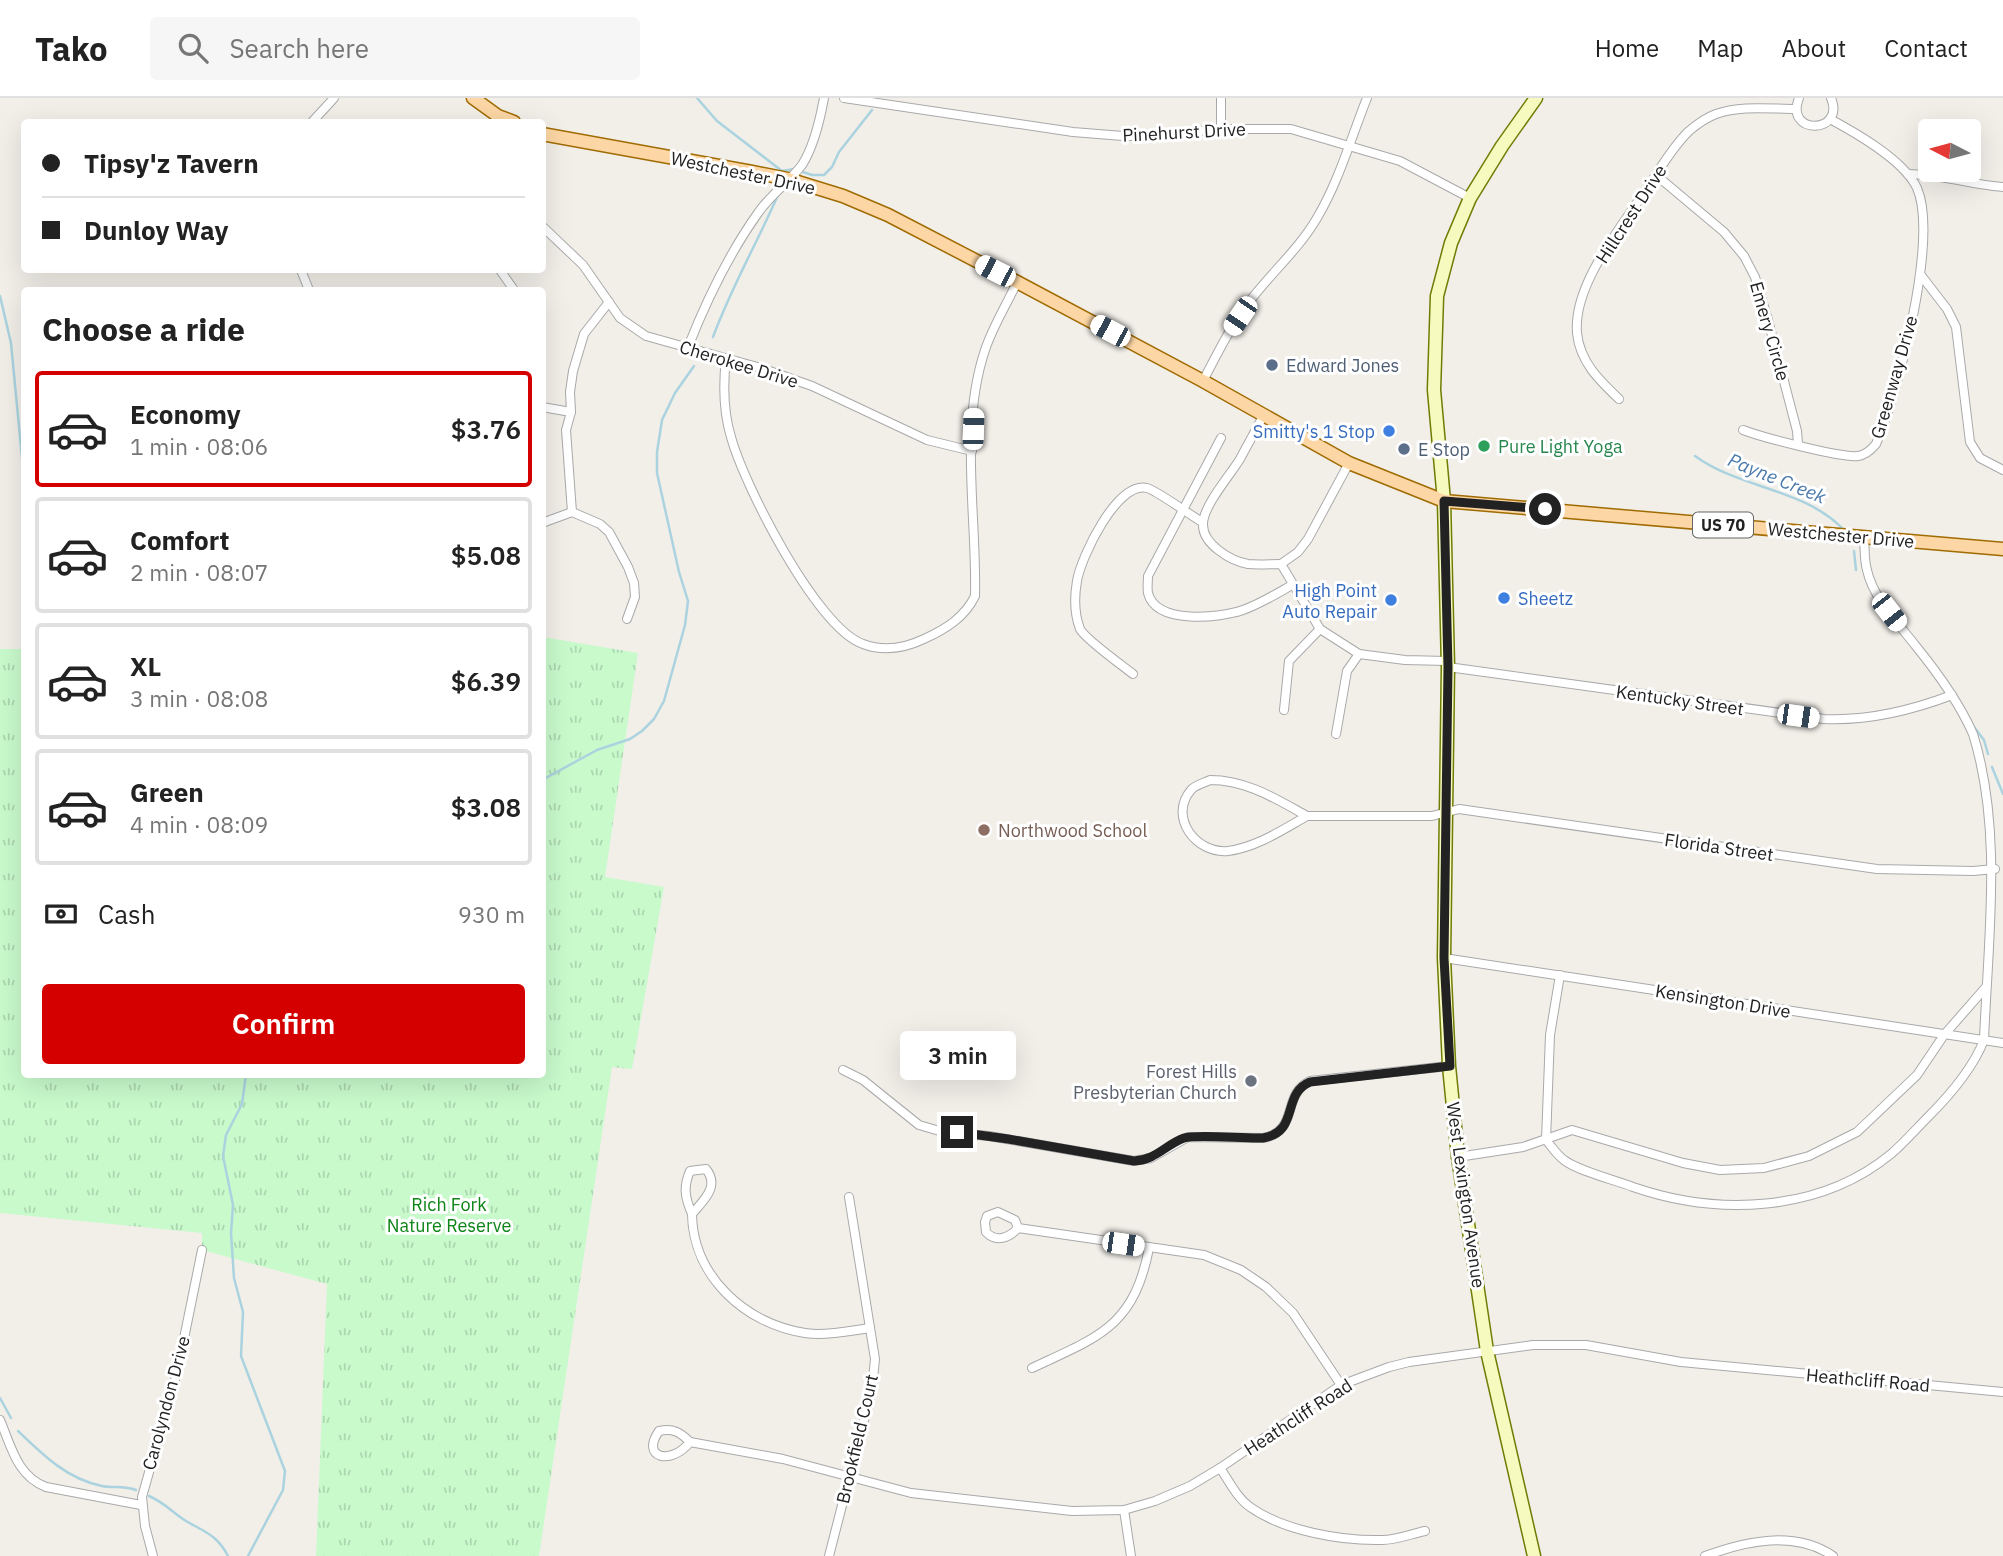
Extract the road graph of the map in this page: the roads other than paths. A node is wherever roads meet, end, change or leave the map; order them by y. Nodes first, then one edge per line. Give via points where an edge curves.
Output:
1 (334, 98) edge
2 (473, 98) edge
3 (824, 98) edge
4 (844, 98) edge
5 (1222, 98) edge
6 (1367, 98) edge
7 (1536, 98) edge
8 (1798, 98) edge
9 (1830, 98) edge
10 (1796, 109) junction
11 (315, 119) edge
12 (506, 119) edge
13 (1830, 119) junction
14 (1221, 129) junction
15 (546, 135) edge
16 (1348, 145) junction
17 (1908, 174) junction
18 (1656, 175) junction
19 (788, 179) junction
20 (2003, 187) edge
21 (1470, 198) junction
22 (546, 230) edge
23 (1920, 274) junction
24 (1017, 282) junction
25 (609, 302) junction
26 (688, 347) junction
27 (726, 358) junction
28 (1203, 381) junction
29 (1619, 399) dead end
30 (546, 408) edge
31 (571, 412) junction
32 (1263, 416) junction
33 (1743, 430) dead end
34 (1221, 438) dead end
35 (1798, 444) junction
36 (972, 451) junction
37 (1349, 463) junction
38 (2003, 470) edge
39 (1444, 501) junction
40 (572, 512) junction
41 (1183, 512) junction
42 (546, 522) edge
43 (1202, 522) junction
44 (1864, 538) junction
45 (2003, 549) edge
46 (1281, 564) junction
47 (1292, 584) junction
48 (627, 620) dead end
49 (1320, 629) junction
50 (1359, 654) junction
51 (1448, 664) junction
52 (1133, 674) dead end
53 (1952, 695) junction
54 (1284, 710) dead end
55 (1336, 734) dead end
56 (1446, 812) junction
57 (1307, 817) junction
58 (1995, 869) junction
59 (1444, 958) junction
60 (1560, 975) junction
61 (1986, 987) junction
62 (1944, 1035) junction
63 (1984, 1040) junction
64 (2003, 1044) edge
65 (1450, 1066) junction
66 (843, 1070) dead end
67 (1546, 1140) junction
68 (1458, 1157) junction
69 (849, 1197) dead end
70 (692, 1214) junction
71 (1018, 1228) dead end
72 (1149, 1248) junction
73 (202, 1250) dead end
74 (870, 1328) junction
75 (1487, 1351) junction
76 (1032, 1368) dead end
77 (1341, 1385) junction
78 (2003, 1392) edge
79 (0, 1420) edge
80 (690, 1442) junction
81 (1220, 1468) junction
82 (849, 1478) junction
83 (141, 1505) junction
84 (1125, 1510) junction
85 (1425, 1531) dead end
86 (153, 1556) edge
87 (828, 1556) edge
88 (1131, 1556) edge
89 (1534, 1556) edge
90 (1705, 1556) edge
91 (1833, 1556) edge

1 - 11 street
2 - 12 main road
3 - 19 street via 802,164
4 - 14 street, Pinehurst Drive via 1123,136
5 - 14 street
6 - 16 street
7 - 21 street, West Lexington Avenue
8 - 10 street
9 - 13 street
10 - 13 street via 1801,121 1813,127
10 - 18 street, Hillcrest Drive via 1717,113 1690,129
13 - 17 street, Greenway Drive via 1893,158
14 - 16 street, Pinehurst Drive via 1291,129
15 - 19 main road, Westchester Drive / US 70
16 - 21 street, Pinehurst Drive via 1400,160
16 - 28 street via 1318,217 1249,302
17 - 20 street
17 - 23 street, Greenway Drive via 1921,201
18 - 29 street, Hillcrest Drive via 1599,261 1578,317 1582,354
18 - 35 street, Emery Circle via 1724,232 1744,256 1768,320
19 - 24 main road, Westchester Drive / US 70 via 888,215
19 - 26 street via 758,212 728,258
21 - 39 street, West Lexington Avenue via 1451,243 1437,296 1434,390
22 - 25 street, Cherokee Drive via 583,265
23 - 35 street, Greenway Drive via 1909,333 1876,444 1865,454 1853,456
23 - 38 street via 1956,327 1970,442 1980,457
24 - 28 main road, Westchester Drive / US 70
24 - 36 street via 985,351 974,408
25 - 26 street, Cherokee Drive via 620,318 646,336
25 - 31 street via 584,334 573,371
26 - 27 street, Cherokee Drive
27 - 36 street, Cherokee Drive via 812,386 927,440
27 - 36 street via 724,398 730,436 760,509 806,585 841,630 863,645 895,649 915,644 942,631 969,609 976,583
28 - 32 main road, Westchester Drive / US 70
30 - 31 street
31 - 40 street via 566,430
32 - 37 main road, Westchester Drive / US 70
32 - 43 street
33 - 35 street, Greenway Drive
34 - 41 street
37 - 39 main road, Westchester Drive / US 70
37 - 46 street via 1308,539
39 - 44 main road, Westchester Drive / US 70
39 - 51 street, West Lexington Avenue
40 - 42 street
40 - 48 street via 609,532 628,567 635,597
41 - 43 street
41 - 47 street via 1148,576 1148,594 1163,610 1186,617 1221,615 1255,605
41 - 52 street via 1148,488 1134,489 1115,505 1086,549 1074,607 1081,632
43 - 46 street via 1213,546 1227,555 1246,564
44 - 45 main road, Westchester Drive / US 70
44 - 53 street via 1867,570 1876,591
46 - 47 street
47 - 49 street
49 - 50 street
49 - 54 street via 1289,662
50 - 51 street, Kentucky Street
50 - 55 street via 1348,671
51 - 53 street, Kentucky Street via 1824,719 1848,720 1914,709
51 - 56 street, West Lexington Avenue
53 - 58 street via 1973,734 1984,769 1992,808
56 - 57 street, Florida Street
56 - 58 street, Florida Street via 1459,809 1877,869
56 - 59 street, West Lexington Avenue
57 - 57 street via 1260,790 1230,780 1210,780 1192,788 1184,804 1189,834 1201,845 1222,850 1256,844
58 - 61 street
59 - 60 street, Kensington Drive
59 - 65 street, West Lexington Avenue
60 - 62 street, Kensington Drive
60 - 67 street via 1550,1035
61 - 62 street
61 - 63 street
62 - 63 street, Kensington Drive
62 - 67 street via 1917,1075 1857,1132 1809,1156 1764,1167 1720,1170 1572,1130
63 - 64 street, Kensington Drive
63 - 67 street via 1935,1110 1889,1155 1859,1175 1797,1198 1736,1206 1689,1202 1564,1161
65 - 66 street via 1310,1082 1297,1090 1288,1119 1274,1135 1188,1137 1151,1158 1134,1161 930,1129
65 - 68 street, West Lexington Avenue
67 - 68 street
68 - 75 street, West Lexington Avenue
69 - 74 street, Brookfield Court
70 - 70 street via 710,1191 712,1177 706,1169 690,1171 687,1178 685,1199
70 - 74 street via 695,1243 704,1265 746,1310 775,1326 807,1333
71 - 72 street
72 - 76 street via 1133,1298 1106,1332
72 - 77 street via 1205,1255 1241,1269 1293,1313
73 - 83 street, Carolyndon Drive via 177,1373
74 - 82 street, Brookfield Court via 875,1359 872,1389
75 - 77 street, Heathcliff Road via 1389,1367
75 - 78 street, Heathcliff Road via 1586,1345 1681,1362
75 - 89 street, West Lexington Avenue
77 - 81 street, Heathcliff Road
79 - 83 street via 21,1468 34,1483
80 - 80 street, Heathcliff Road via 670,1428 659,1431 652,1447 671,1457
80 - 82 street, Heathcliff Road via 783,1459
81 - 84 street, Heathcliff Road via 1188,1487
81 - 85 street via 1250,1507 1291,1527 1383,1540
82 - 84 street, Heathcliff Road via 936,1496 1072,1511
82 - 87 street, Brookfield Court
83 - 86 street, Carolyndon Drive
84 - 88 street
90 - 91 street via 1750,1542 1776,1540 1803,1543

